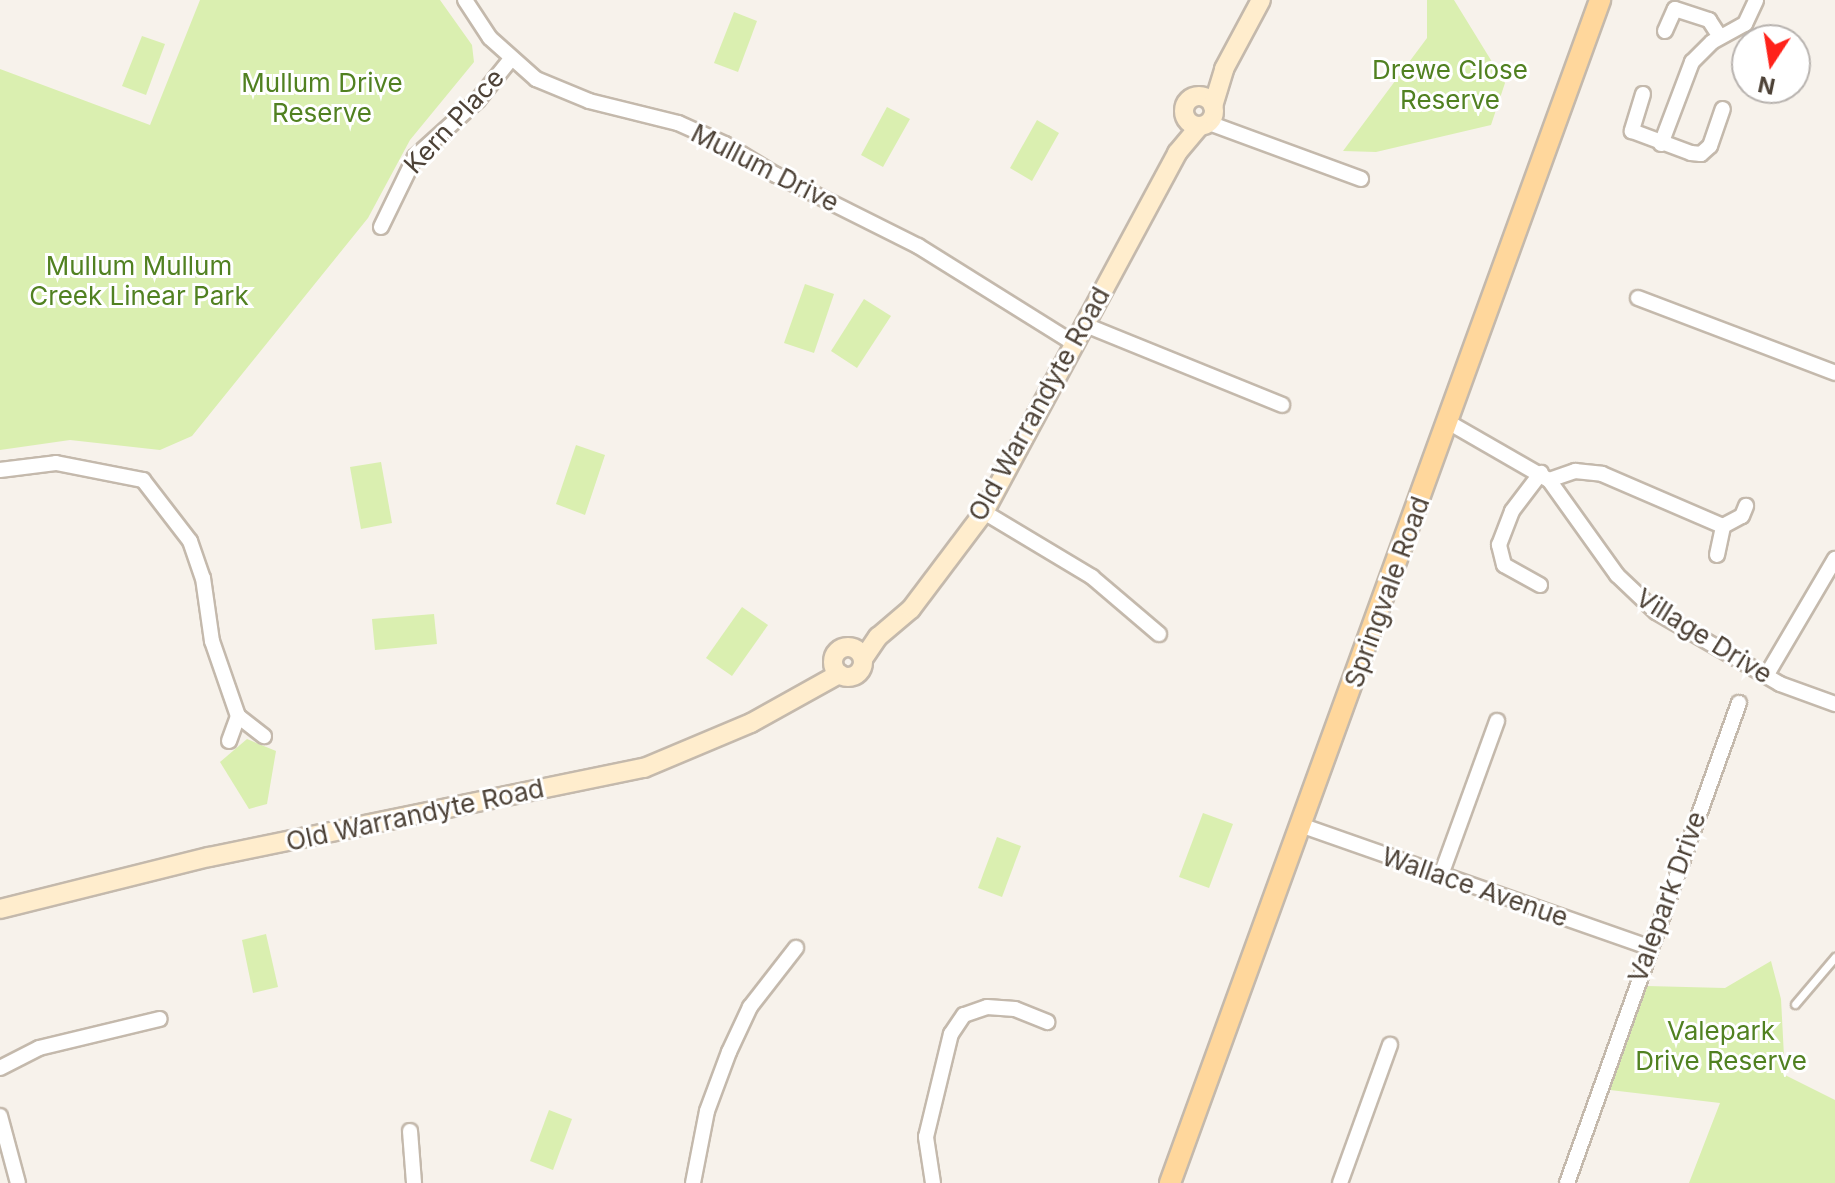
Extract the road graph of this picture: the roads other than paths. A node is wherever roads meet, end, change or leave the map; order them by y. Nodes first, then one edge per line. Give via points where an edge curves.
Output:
1 (465, 0) edge
2 (1261, 0) edge
3 (1600, 0) edge
4 (1756, 0) edge
5 (1665, 31) dead end
6 (1720, 37) junction
7 (511, 59) junction
8 (1643, 94) dead end
9 (1723, 109) dead end
10 (1203, 113) junction
11 (1661, 144) junction
12 (1361, 179) dead end
13 (381, 227) dead end
14 (1638, 298) dead end
15 (1083, 324) junction
16 (1073, 343) junction
17 (1835, 373) edge
18 (1282, 405) dead end
19 (1448, 422) junction
20 (0, 470) edge
21 (1545, 476) junction
22 (1746, 506) dead end
23 (984, 512) junction
24 (1723, 526) junction
25 (1717, 555) dead end
26 (1835, 559) edge
27 (1540, 585) dead end
28 (1159, 634) dead end
29 (858, 653) junction
30 (836, 668) junction
31 (1766, 676) junction
32 (1739, 703) dead end
33 (1835, 704) edge
34 (238, 716) junction
35 (1497, 721) dead end
36 (264, 736) dead end
37 (229, 741) dead end
38 (1303, 826) junction
39 (1441, 875) junction
40 (0, 909) edge
41 (1648, 947) junction
42 (796, 948) dead end
43 (1835, 957) edge
44 (1795, 1004) dead end
45 (160, 1019) dead end
46 (1048, 1022) dead end
47 (1390, 1045) dead end
48 (0, 1068) edge
49 (0, 1116) edge
50 (410, 1131) dead end
51 (18, 1183) edge
52 (414, 1183) edge
53 (693, 1183) edge
54 (933, 1183) edge
55 (1170, 1183) edge
56 (1340, 1183) edge
57 (1567, 1183) edge

1 - 7 street, Mullum Drive
2 - 10 main road
3 - 19 main road, Springvale Road
4 - 6 street via 1748,21
5 - 6 street via 1675,9 1709,20
6 - 11 street via 1692,62
7 - 13 street, Kern Place via 478,100 415,157
7 - 16 street, Mullum Drive via 562,92 678,123 725,144 918,246
8 - 11 street via 1632,131
9 - 11 street via 1710,146 1701,154
10 - 12 street
10 - 15 main road, Old Warrandyte Road
14 - 17 street
15 - 16 main road, Old Warrandyte Road
15 - 18 street
16 - 23 main road, Old Warrandyte Road
19 - 21 street, Village Drive
19 - 38 main road, Springvale Road
20 - 34 street via 56,463 143,480 190,541 203,578 212,641
21 - 24 street via 1602,474
21 - 27 street via 1512,511 1499,545 1504,565
21 - 31 street, Village Drive via 1635,596
22 - 24 street via 1742,516
23 - 28 street via 1092,577
23 - 29 main road, Old Warrandyte Road via 911,609
24 - 25 street
26 - 31 street
29 - 30 main road, Old Warrandyte Road via 839,649
29 - 30 main road, Old Warrandyte Road via 857,674
30 - 40 main road, Old Warrandyte Road via 751,723 644,768 209,857
31 - 33 street, Village Drive
32 - 41 street, Valepark Drive
34 - 36 street
34 - 37 street
35 - 39 street
38 - 39 street, Wallace Avenue
38 - 55 main road, Springvale Road
39 - 41 street, Wallace Avenue
41 - 57 street, Valepark Drive
42 - 53 street via 750,1007 729,1052 707,1111
43 - 44 lane
45 - 48 street via 39,1048
46 - 54 street via 1015,1009 987,1007 964,1015 926,1137
47 - 56 street
49 - 51 street
50 - 52 street

